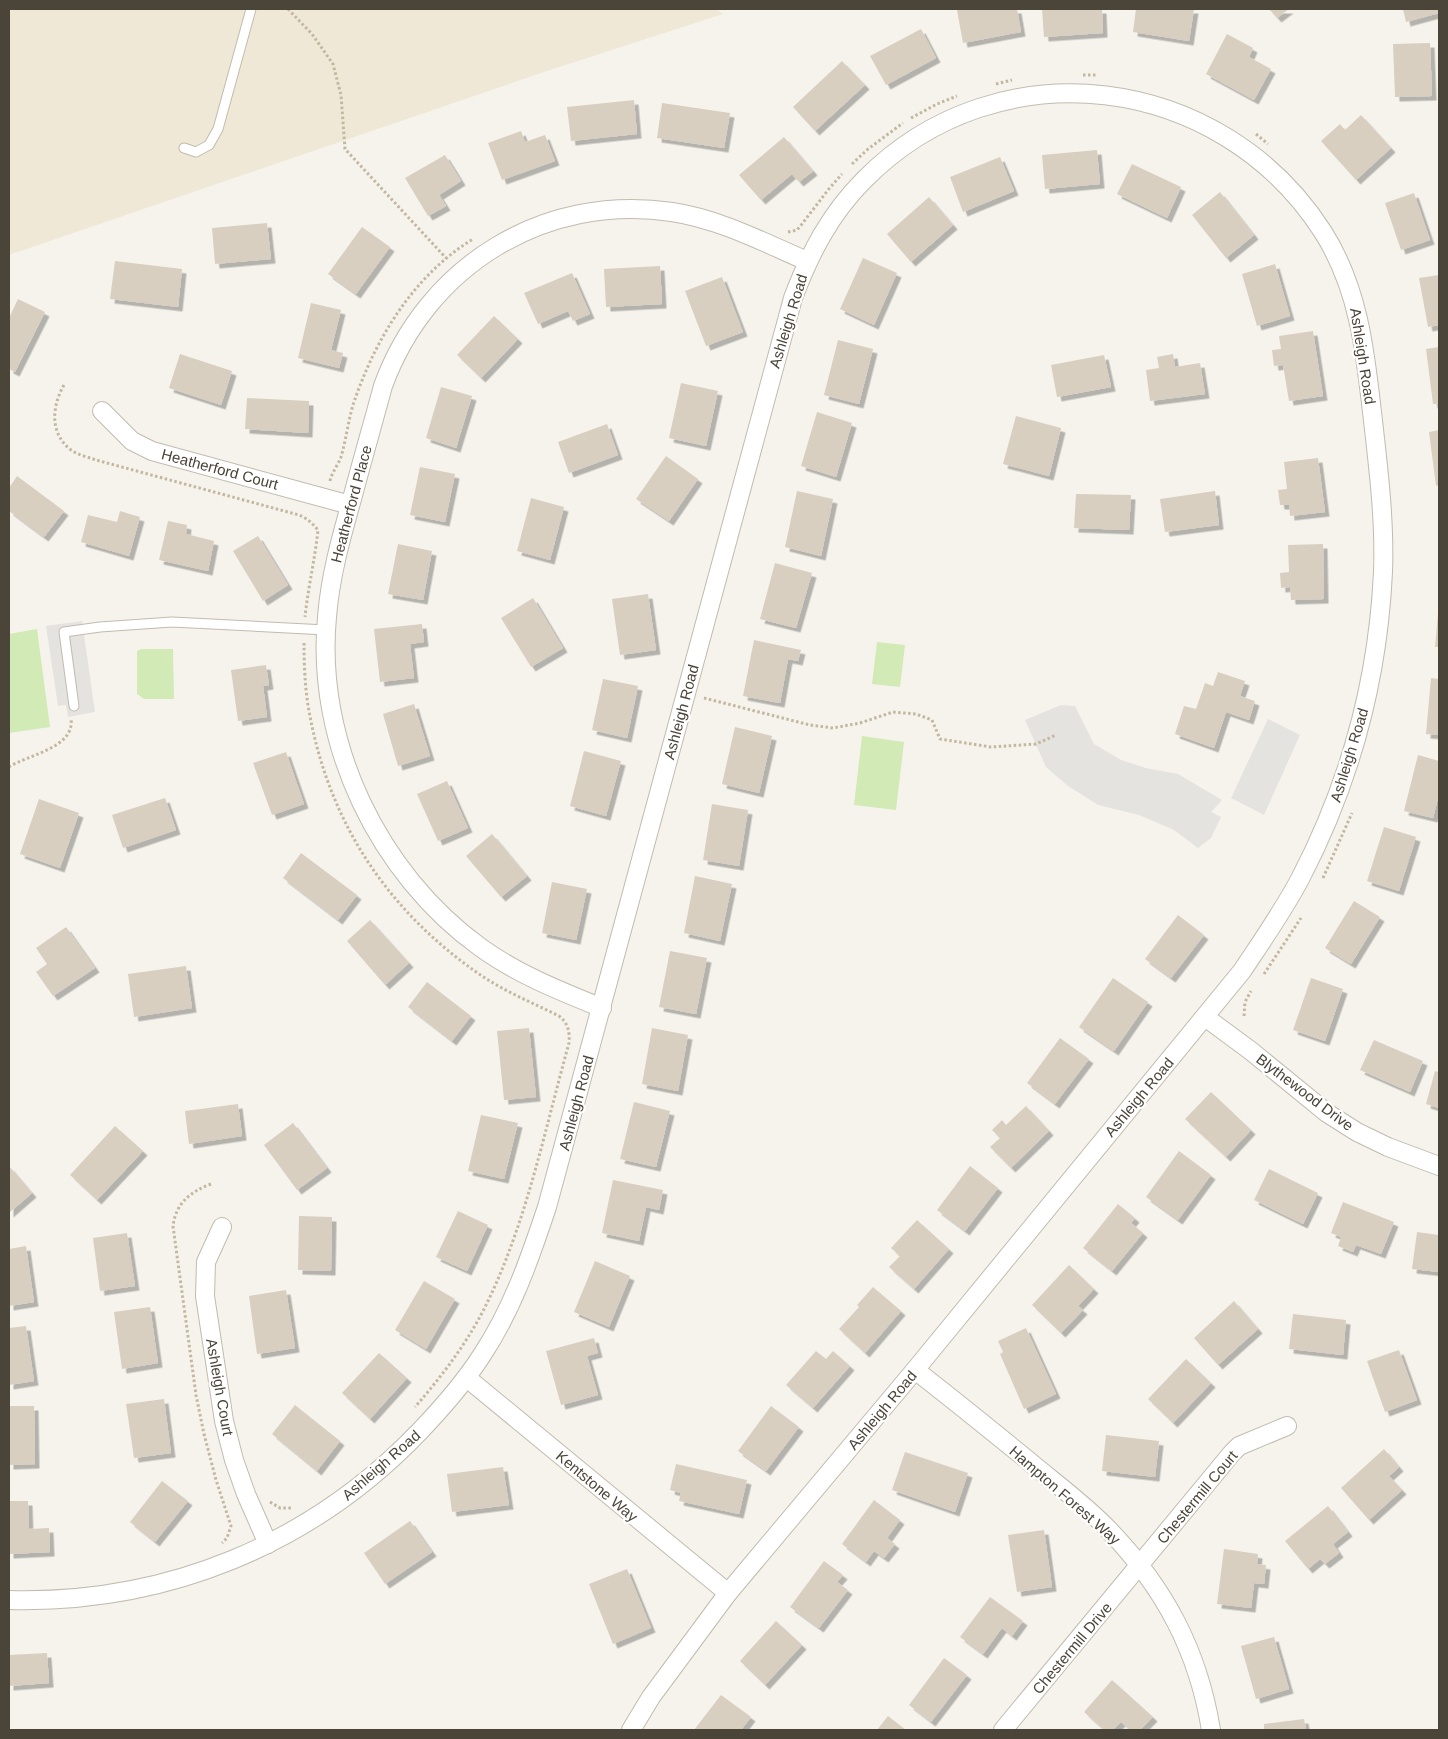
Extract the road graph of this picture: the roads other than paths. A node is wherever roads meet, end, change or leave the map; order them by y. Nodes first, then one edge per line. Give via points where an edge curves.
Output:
1 (251, 9) edge
2 (184, 148) dead end
3 (807, 261) junction
4 (102, 411) dead end
5 (350, 504) junction
6 (326, 630) junction
7 (74, 706) road end
8 (602, 1008) junction
9 (1205, 1016) junction
10 (1439, 1166) edge
11 (222, 1226) dead end
12 (915, 1370) junction
13 (467, 1378) junction
14 (1287, 1426) dead end
15 (268, 1544) junction
16 (1140, 1565) junction
17 (728, 1593) junction
18 (9, 1600) edge
19 (631, 1730) edge
20 (1003, 1730) edge
21 (1211, 1730) edge

1 - 2 lane via 218,129 203,149 196,152
3 - 5 street, Heatherford Place via 701,218 647,208 576,214 543,223 508,239 450,281 422,312 403,340 383,386
3 - 8 street, Ashleigh Road via 793,298
3 - 9 street, Ashleigh Road via 839,209 863,180 914,139 976,109 1040,95 1071,93 1135,99 1171,109 1223,134 1275,173 1324,233 1352,293 1361,327 1373,418 1381,497 1383,570 1376,652 1347,769 1329,818 1300,880 1242,971
4 - 5 street, Heatherford Court via 132,441 152,451
5 - 6 street, Heatherford Place via 330,585
6 - 7 lane via 172,622 64,632
6 - 8 street, Heatherford Place via 329,694 342,753 357,793 392,856 418,890 480,947 509,965
8 - 13 street, Ashleigh Road via 548,1207 528,1264 504,1317
9 - 10 street, Blythewood Drive via 1327,1113 1388,1148
9 - 12 street, Ashleigh Road
11 - 15 street, Ashleigh Court via 206,1262 205,1296 224,1421 246,1494
12 - 16 street, Hampton Forest Way via 1100,1521
12 - 17 street, Ashleigh Road
13 - 15 street, Ashleigh Road via 396,1456 346,1497
13 - 17 street, Kentstone Way
14 - 16 street, Chestermill Court via 1240,1446 1232,1453
15 - 18 street, Ashleigh Road via 206,1570 161,1584 76,1598
16 - 20 street, Chestermill Drive
16 - 21 street, Hampton Forest Way via 1167,1604 1180,1630 1199,1675
17 - 19 street, Ashleigh Road via 651,1696

